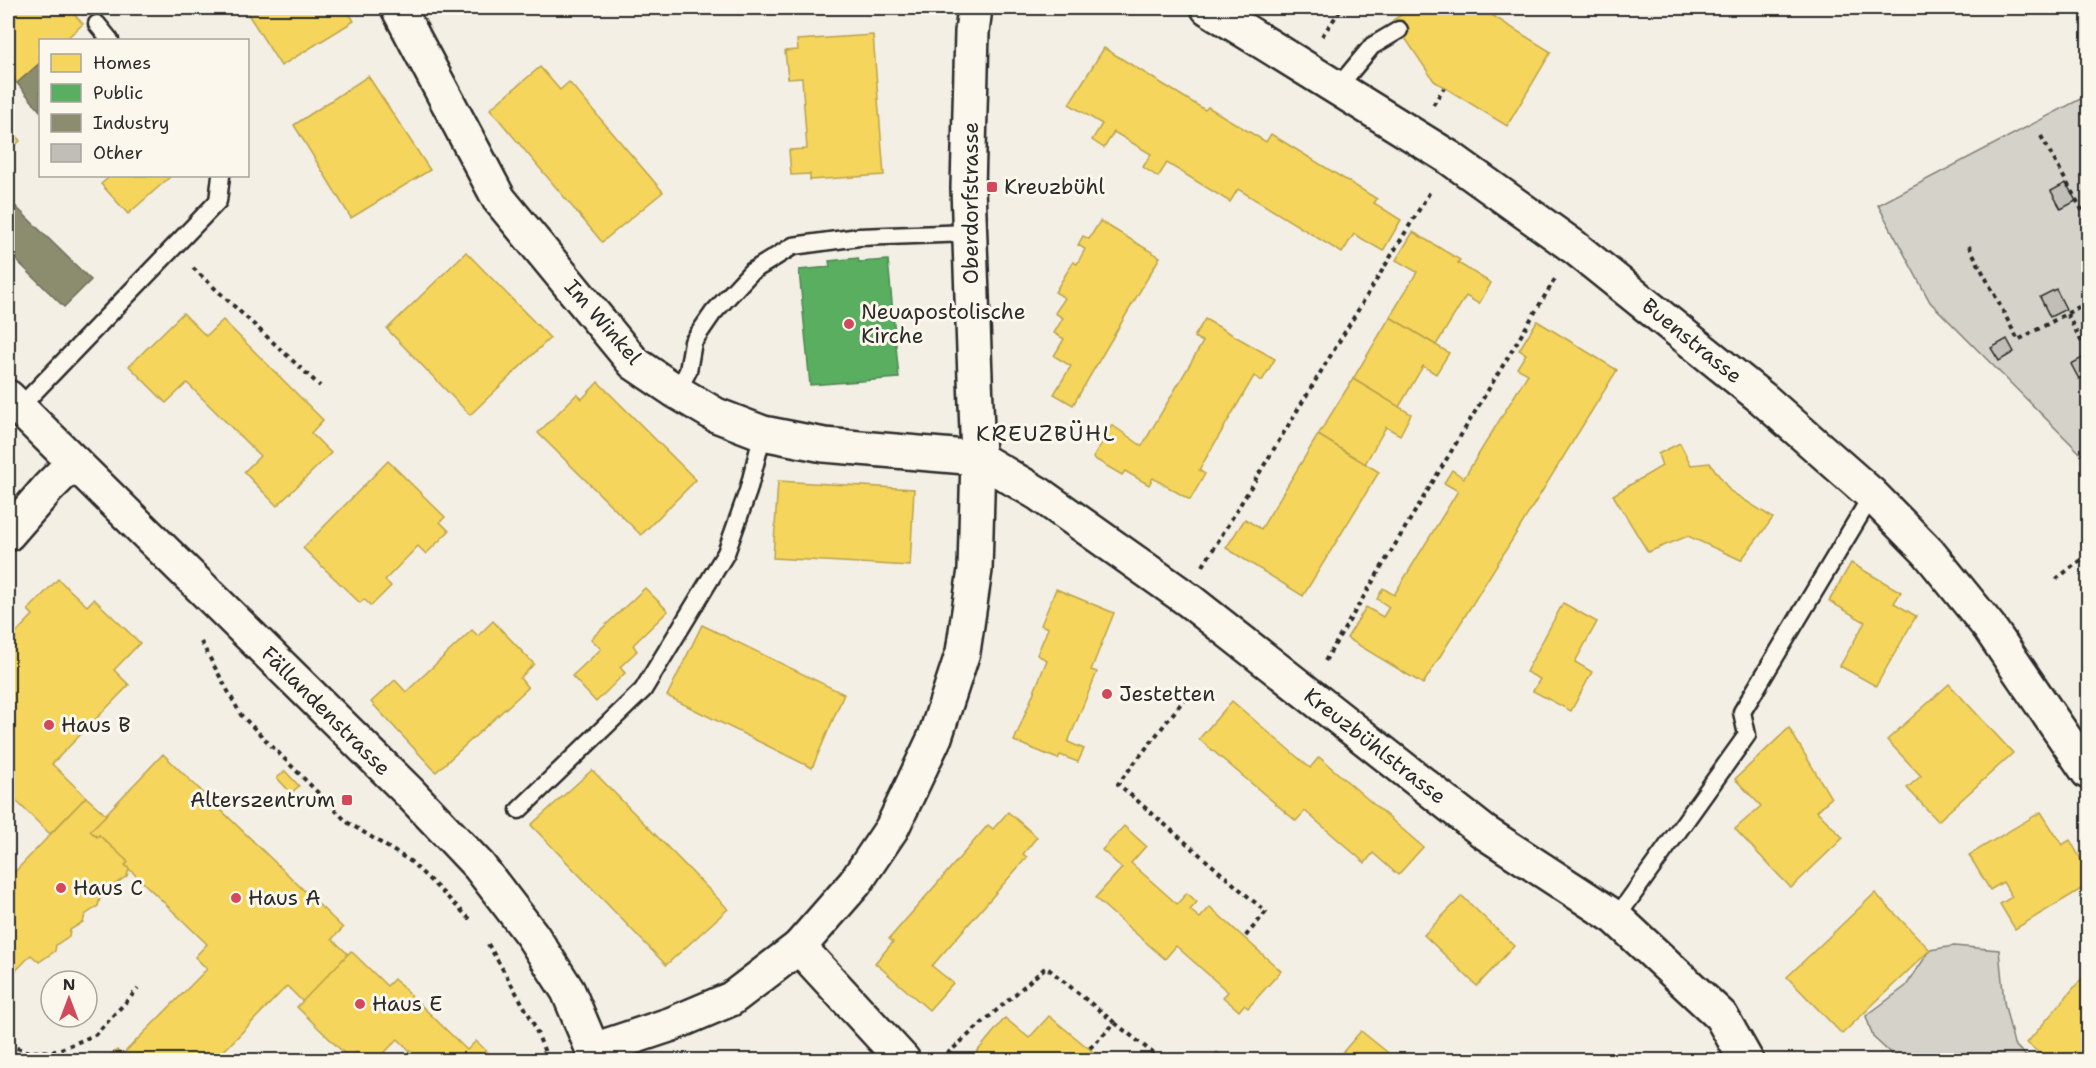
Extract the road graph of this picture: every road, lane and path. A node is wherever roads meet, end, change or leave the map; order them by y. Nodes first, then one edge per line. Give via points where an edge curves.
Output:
1 (398, 8) edge
2 (975, 8) edge
3 (1208, 8) edge
4 (97, 24) dead end
5 (1399, 30) dead end
6 (109, 39) edge
7 (1338, 87) junction
8 (2041, 136) dead end
9 (1450, 158) junction
10 (222, 177) edge
11 (2088, 221) edge
12 (969, 233) junction
13 (1969, 246) dead end
14 (1574, 247) junction
15 (172, 248) junction
16 (2088, 302) edge
17 (2067, 314) junction
18 (2088, 354) edge
19 (320, 386) dead end
20 (676, 392) junction
21 (13, 403) edge
22 (763, 432) junction
23 (978, 458) junction
24 (74, 462) junction
25 (1872, 495) junction
26 (8, 534) edge
27 (2088, 555) edge
28 (2056, 579) dead end
29 (1184, 597) junction
30 (198, 637) dead end
31 (1306, 693) junction
32 (1186, 697) dead end
33 (2088, 772) edge
34 (519, 810) dead end
35 (1616, 918) junction
36 (472, 921) dead end
37 (485, 938) dead end
38 (1244, 938) dead end
39 (799, 947) junction
40 (138, 989) dead end
41 (1114, 1022) junction
42 (8, 1045) edge
43 (1089, 1049) dead end
44 (596, 1055) edge
45 (548, 1060) edge
46 (903, 1060) edge
47 (939, 1060) edge
48 (1148, 1060) edge
49 (1746, 1060) edge

1 - 20 street, Im Winkel via 499,199 634,363
2 - 12 street, Oberdorfstrasse
3 - 7 street, Buenstrasse
4 - 6 lane
5 - 7 lane via 1372,46
7 - 9 street, Buenstrasse
8 - 11 path
9 - 14 street, Buenstrasse
9 - 29 path
10 - 15 lane via 218,201
12 - 20 lane via 859,237 793,246 751,272 712,313 693,342 688,371
12 - 23 street, Oberdorfstrasse
13 - 17 path via 2018,340
14 - 25 street, Buenstrasse via 1762,398
14 - 31 path
15 - 19 path
15 - 21 lane
16 - 17 path
17 - 18 path
20 - 22 street, Im Winkel via 716,415
21 - 24 street, Fällandenstrasse
22 - 23 street, Im Winkel via 824,445
22 - 34 lane via 726,553 643,690
23 - 29 street, Kreuzbühlstrasse via 1039,494
23 - 39 street, Oberdorfstrasse via 971,601 963,652 935,737 892,828 855,883
24 - 26 street
24 - 44 street, Fällandenstrasse via 479,866 568,991
25 - 33 street, Buenstrasse via 1928,552 1989,627
25 - 35 lane via 1742,712 1747,735
27 - 28 path
29 - 31 street, Kreuzbühlstrasse
30 - 36 path via 241,715 347,822 410,861
31 - 35 street, Kreuzbühlstrasse via 1484,832
32 - 38 path via 1118,784 1266,912
35 - 49 street, Kreuzbühlstrasse via 1721,1016
37 - 45 path via 532,1020
39 - 44 street, Oberdorfstrasse via 731,999
39 - 46 street
40 - 42 path via 95,1035 56,1051 28,1052
41 - 43 path
41 - 47 path via 1046,967
41 - 48 path via 1153,1053

